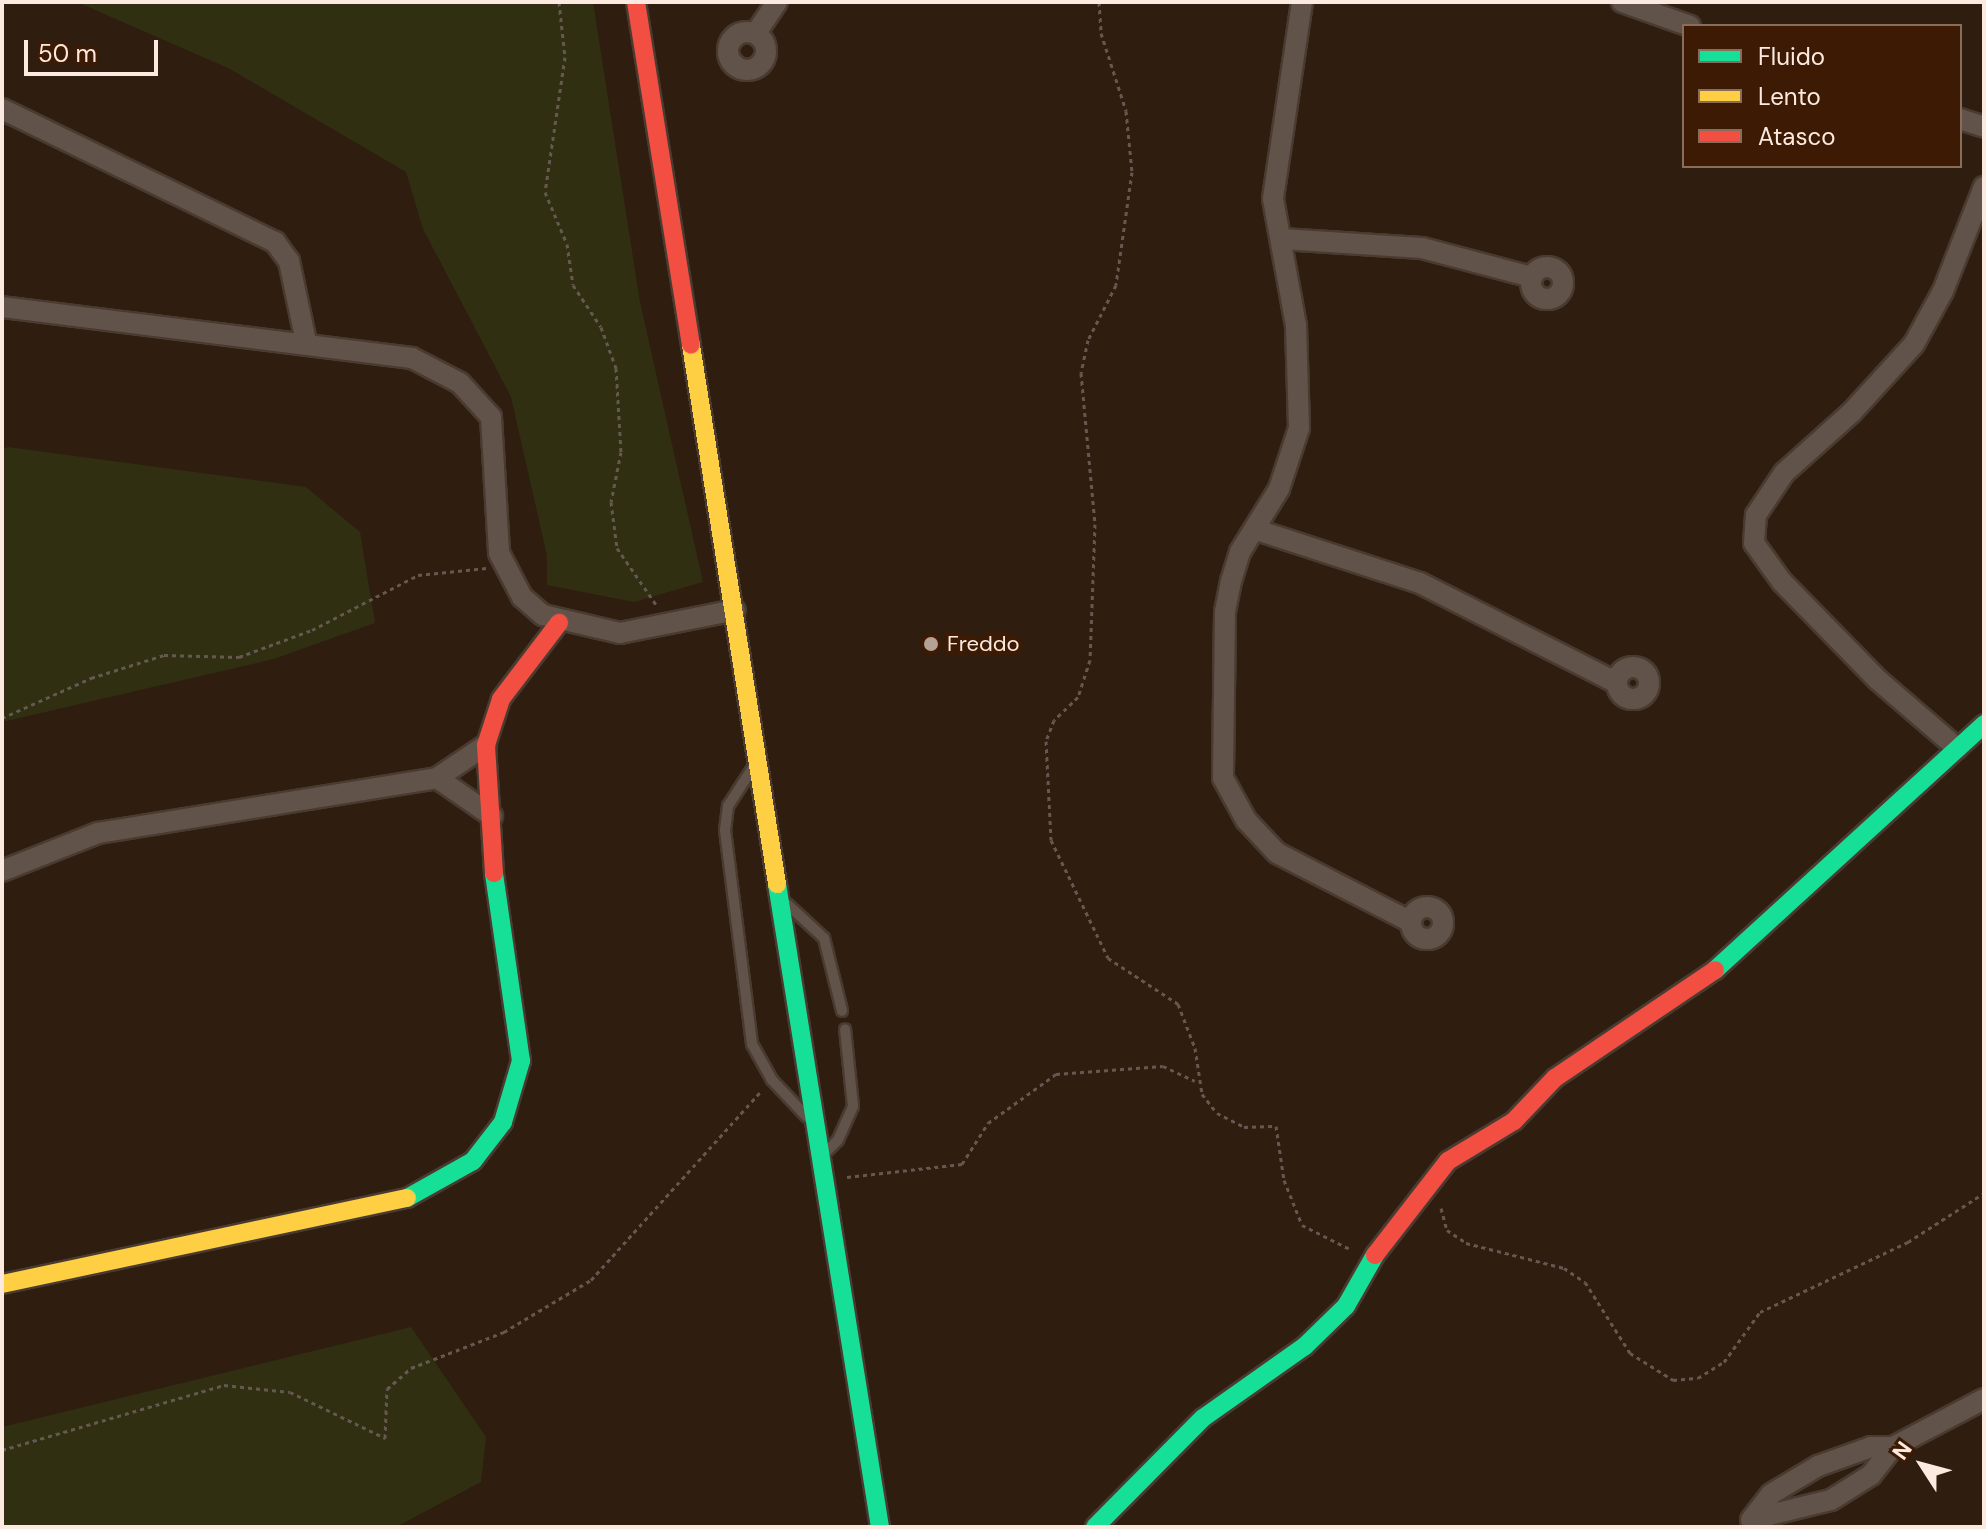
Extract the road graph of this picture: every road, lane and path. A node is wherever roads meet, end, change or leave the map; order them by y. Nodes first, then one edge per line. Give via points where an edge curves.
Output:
1 (559, 2) edge
2 (636, 2) edge
3 (777, 2) edge
4 (1099, 2) edge
5 (1302, 2) edge
6 (1622, 2) edge
7 (1684, 24) edge
8 (756, 33) dead end
9 (2, 109) edge
10 (1962, 120) edge
11 (1984, 127) edge
12 (1984, 187) edge
13 (1282, 239) junction
14 (1532, 277) dead end
15 (2, 307) edge
16 (306, 342) junction
17 (1257, 530) junction
18 (506, 567) junction
19 (735, 610) junction
20 (559, 623) junction
21 (667, 627) junction
22 (1617, 683) dead end
23 (2, 718) edge
24 (1984, 724) edge
25 (486, 745) junction
26 (1957, 748) junction
27 (760, 758) junction
28 (437, 778) junction
29 (492, 816) junction
30 (2, 871) edge
31 (783, 900) junction
32 (1411, 922) dead end
33 (842, 1011) dead end
34 (845, 1029) dead end
35 (772, 1080) junction
36 (1196, 1082) junction
37 (820, 1131) junction
38 (823, 1154) junction
39 (827, 1177) junction
40 (1433, 1177) junction
41 (1984, 1193) edge
42 (1382, 1243) junction
43 (2, 1284) edge
44 (1984, 1399) edge
45 (1893, 1447) junction
46 (2, 1450) edge
47 (1750, 1523) edge
48 (880, 1527) edge
49 (1095, 1527) edge

1 - 21 path via 565,57 545,192 567,244 573,285 601,327 616,368 621,452 611,502 617,548 638,587 663,612
2 - 19 street
3 - 8 street
4 - 36 path via 1101,33 1126,111 1132,172 1116,285 1088,340 1081,373 1095,524 1090,660 1078,697 1054,720 1046,741 1047,800 1051,840 1108,958 1178,1004 1187,1020
5 - 13 street via 1273,199
6 - 7 street
9 - 16 street via 275,242 289,261
10 - 11 street
12 - 26 street via 1943,291 1914,344 1852,412 1784,473 1756,515 1754,543 1782,582 1878,680
13 - 14 street via 1400,245
13 - 17 street via 1301,410 1288,466
15 - 16 street
16 - 18 street via 412,358 460,383 491,417 497,459 494,509
17 - 22 street via 1420,583
17 - 32 street via 1240,552 1225,612 1223,778 1246,820 1277,853
18 - 20 street via 522,597
18 - 23 path via 418,575 312,630 239,657 164,655 91,678
19 - 21 street
19 - 27 street
20 - 21 street via 620,633
20 - 25 street via 501,699
24 - 26 street
25 - 28 street
25 - 29 street
26 - 40 street via 1729,960 1555,1078 1514,1121 1448,1161
27 - 31 street
27 - 35 lane via 728,806 725,830 752,1044
28 - 29 street
28 - 30 street via 98,833
29 - 43 street via 495,890 521,1061 503,1122 473,1161 417,1196 238,1229
31 - 33 lane via 824,938
31 - 37 street
34 - 38 lane via 853,1106 838,1140
35 - 37 lane
35 - 46 path via 591,1280 504,1332 411,1368 387,1389 385,1438 290,1392 224,1385
36 - 39 path via 1163,1066 1056,1074 988,1123 962,1164
36 - 42 path via 1217,1113 1244,1127 1276,1126 1284,1180 1302,1225 1347,1250
37 - 38 street
38 - 39 street
39 - 48 street
40 - 41 path via 1447,1230 1466,1243 1564,1268 1585,1282 1630,1353 1673,1380 1698,1378 1724,1362 1760,1312 1908,1242
40 - 42 street
42 - 49 street via 1346,1306 1305,1346 1203,1418
44 - 45 street
45 - 47 street via 1871,1475 1831,1500
45 - 47 street via 1871,1447 1818,1466 1771,1494

